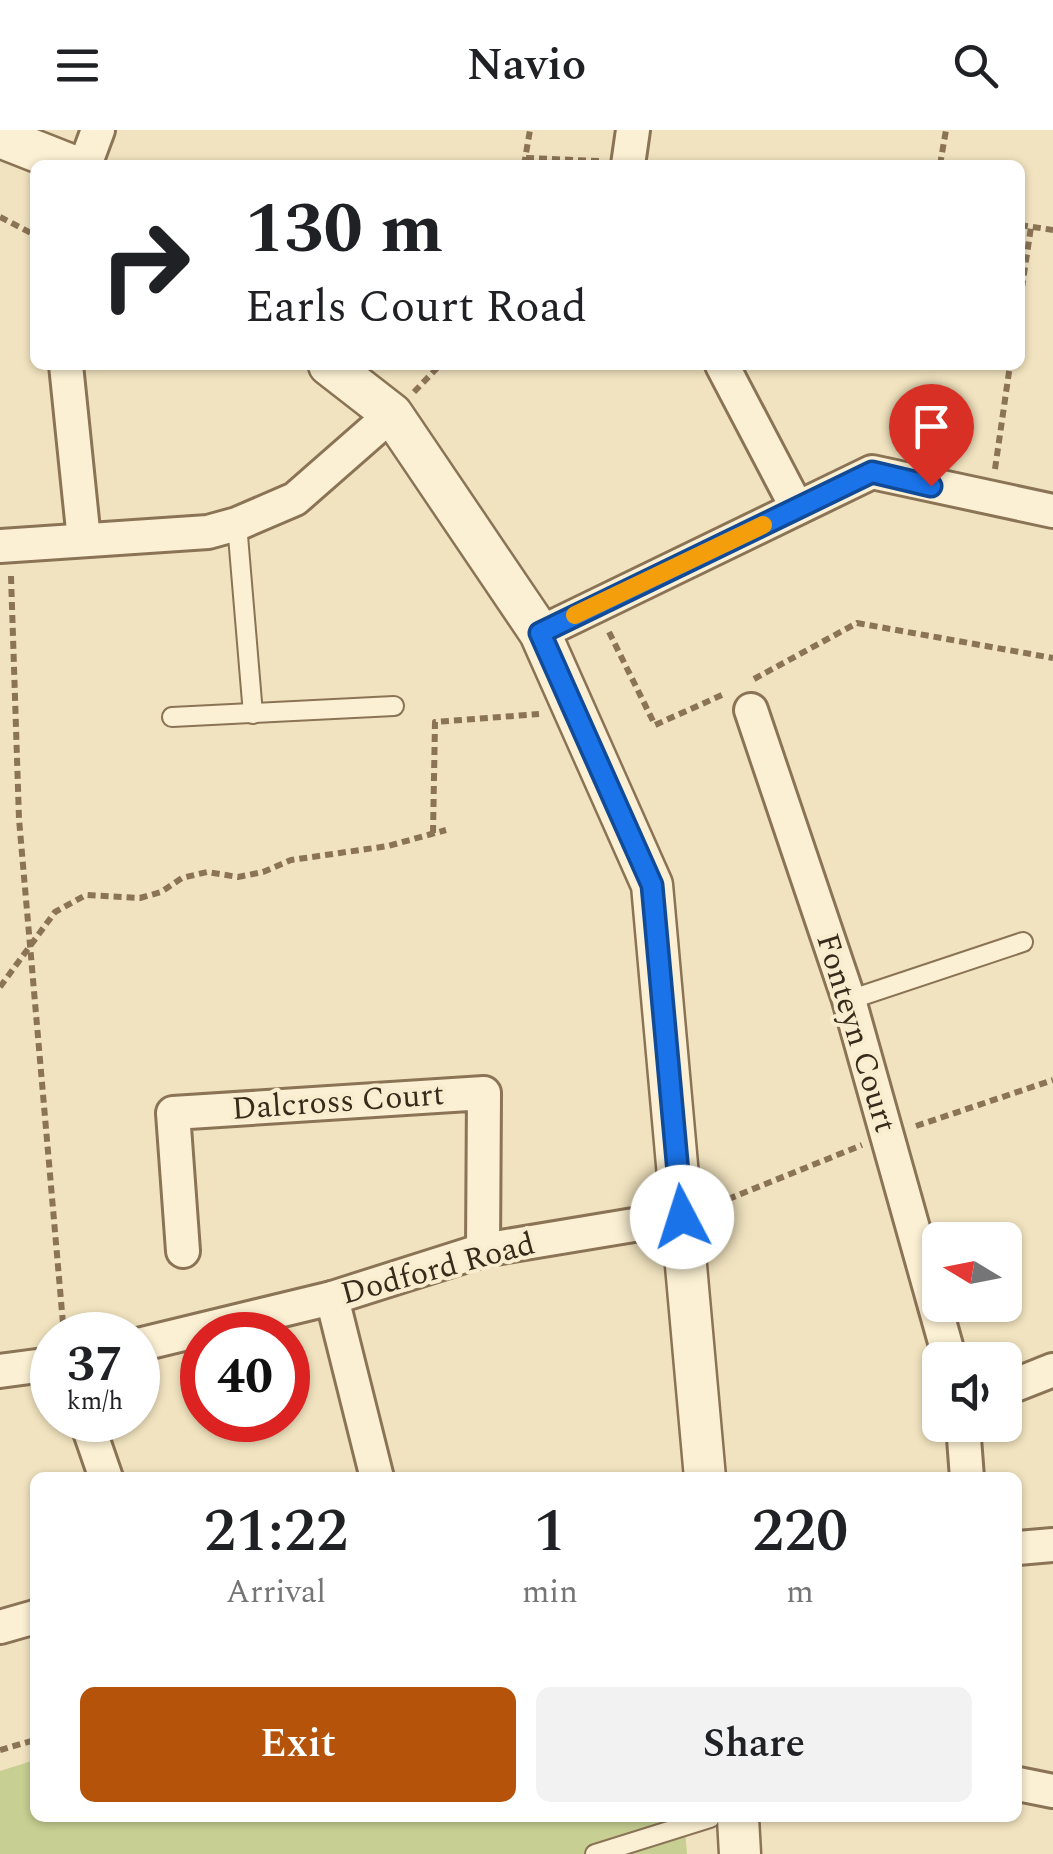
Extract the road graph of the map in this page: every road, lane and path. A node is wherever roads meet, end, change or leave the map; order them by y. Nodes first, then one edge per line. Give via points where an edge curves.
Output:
1 (98, 130) edge
2 (530, 130) edge
3 (633, 130) edge
4 (946, 130) edge
5 (0, 137) edge
6 (58, 160) edge
7 (87, 160) edge
8 (525, 160) edge
9 (629, 160) edge
10 (941, 160) edge
11 (0, 218) edge
12 (1025, 225) edge
13 (1031, 226) junction
14 (1053, 230) edge
15 (30, 233) edge
16 (1025, 267) edge
17 (67, 370) edge
18 (335, 370) edge
19 (725, 370) edge
20 (1009, 370) edge
21 (392, 414) junction
22 (990, 500) junction
23 (797, 508) junction
24 (1053, 511) edge
25 (236, 524) junction
26 (84, 540) junction
27 (5, 545) edge
28 (596, 604) junction
29 (540, 633) junction
30 (1053, 658) edge
31 (746, 698) junction
32 (394, 706) dead end
33 (575, 711) junction
34 (254, 714) junction
35 (172, 717) dead end
36 (446, 830) dead end
37 (433, 833) junction
38 (1023, 942) dead end
39 (30, 943) junction
40 (0, 987) edge
41 (849, 1000) junction
42 (682, 1217) junction
43 (483, 1250) junction
44 (183, 1252) dead end
45 (332, 1298) junction
46 (62, 1312) edge
47 (160, 1340) edge
48 (945, 1342) edge
49 (30, 1367) edge
50 (1053, 1370) edge
51 (0, 1371) edge
52 (1022, 1382) edge
53 (94, 1442) edge
54 (964, 1442) edge
55 (104, 1472) edge
56 (376, 1472) edge
57 (704, 1472) edge
58 (967, 1472) edge
59 (1053, 1545) edge
60 (1022, 1548) edge
61 (30, 1619) edge
62 (0, 1628) edge
63 (30, 1741) edge
64 (0, 1750) edge
65 (1022, 1785) edge
66 (1053, 1791) edge
67 (697, 1822) edge
68 (738, 1822) edge
69 (595, 1854) edge
70 (740, 1854) edge

1 - 7 street
2 - 8 path
3 - 9 street
4 - 10 path
5 - 6 street
11 - 15 path
12 - 13 path
13 - 14 path
13 - 16 path
17 - 26 street
18 - 21 street
19 - 23 street
20 - 22 path
21 - 25 street via 295,499
21 - 29 street
22 - 23 street via 872,472
22 - 24 street
23 - 28 street
25 - 26 street via 208,532
25 - 34 lane
26 - 27 street
27 - 39 path
28 - 29 street
28 - 31 path via 655,726
29 - 33 street
30 - 31 path via 857,623
31 - 41 street, Fonteyn Court
32 - 34 lane
33 - 37 path via 435,722
33 - 42 street via 652,885
34 - 35 lane
36 - 37 path
37 - 39 path via 238,877 208,872 140,898 86,895 56,912
38 - 41 lane
39 - 40 path
39 - 46 path
41 - 48 street, Fonteyn Court
42 - 43 street, Dodford Road
42 - 57 street
43 - 44 street, Dalcross Court via 484,1093 173,1113
43 - 45 street, Dodford Road
45 - 47 street, Dodford Road
45 - 56 street
49 - 51 street
50 - 52 street
53 - 55 street
54 - 58 street
59 - 60 street
61 - 62 street
63 - 64 path
65 - 66 street
67 - 69 lane
68 - 70 street

